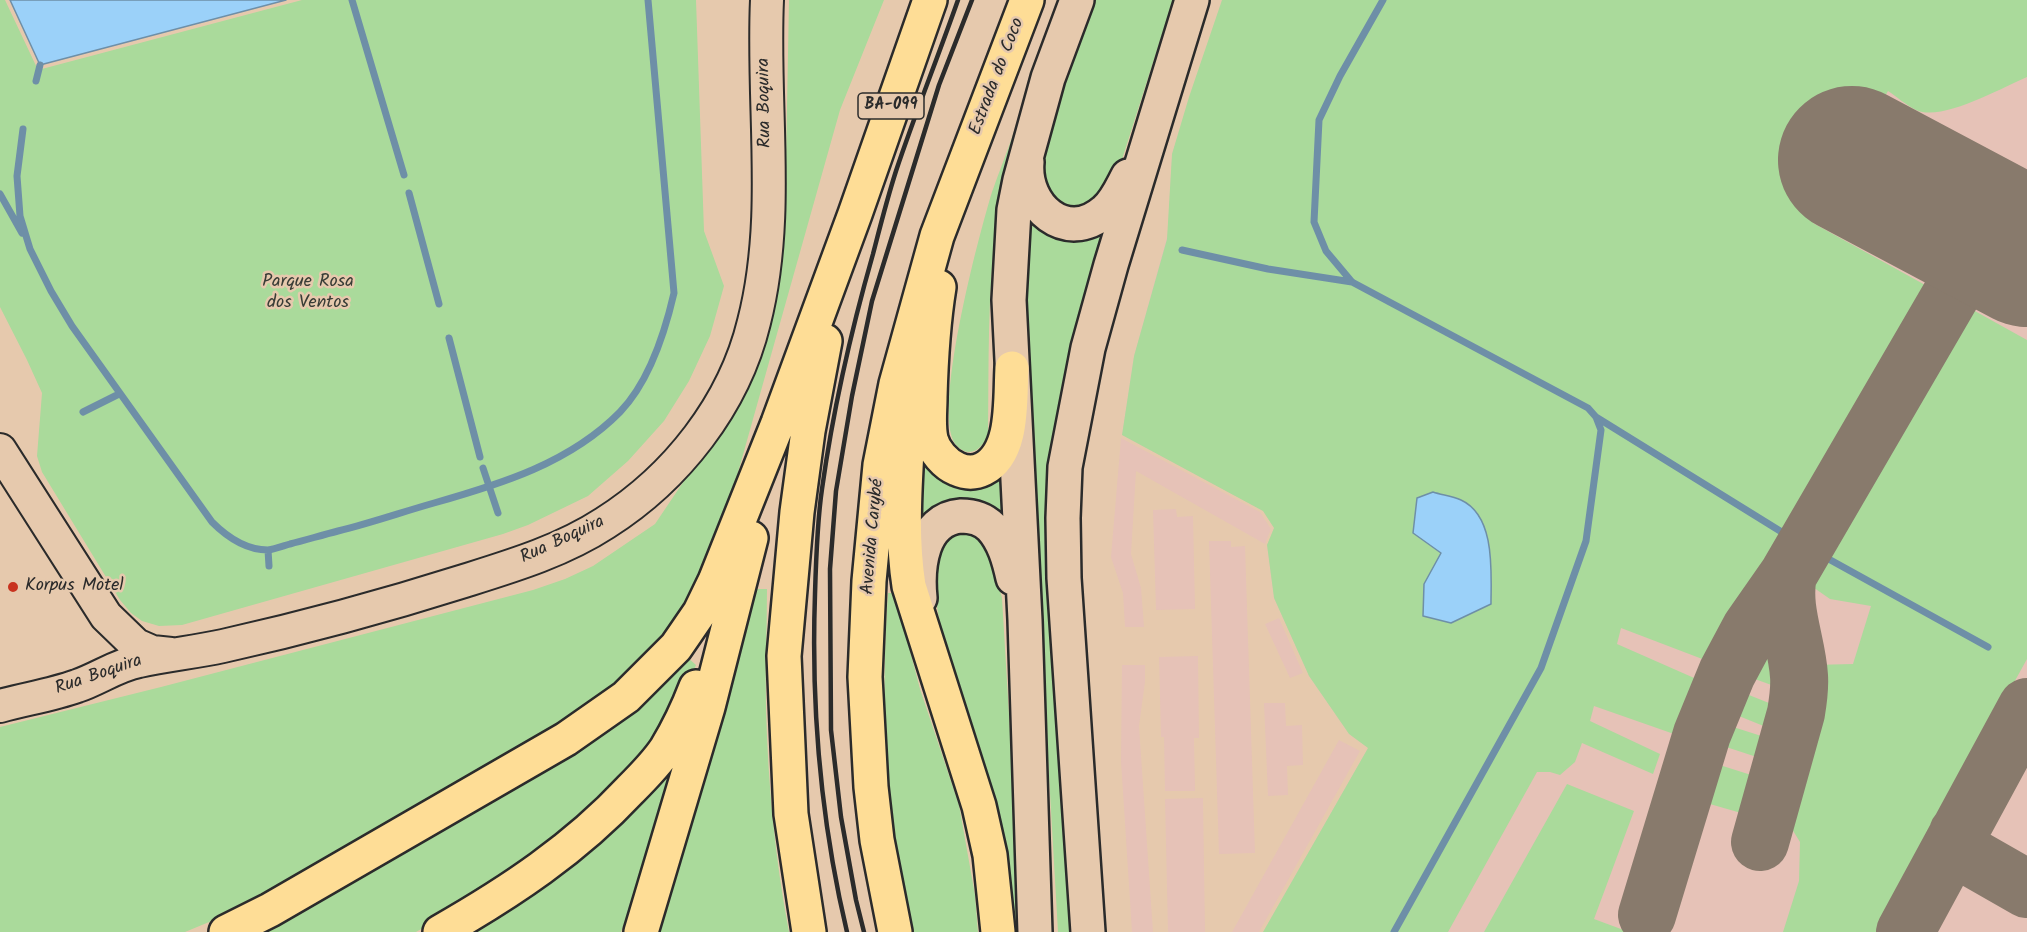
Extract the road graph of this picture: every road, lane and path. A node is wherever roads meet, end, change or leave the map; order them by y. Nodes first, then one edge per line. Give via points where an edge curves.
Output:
1 (766, 0) edge
2 (930, 0) edge
3 (1027, 0) edge
4 (1077, 0) edge
5 (1192, 0) edge
6 (1149, 139) junction
7 (1029, 142) junction
8 (969, 154) junction
9 (855, 213) junction
10 (914, 318) junction
11 (1012, 368) junction
12 (778, 423) junction
13 (0, 450) edge
14 (740, 580) junction
15 (106, 616) junction
16 (1025, 620) junction
17 (179, 654) junction
18 (930, 659) junction
19 (96, 679) junction
20 (0, 706) edge
21 (652, 891) junction
22 (226, 932) edge
23 (440, 932) edge
24 (633, 932) edge
25 (641, 932) edge
26 (809, 932) edge
27 (895, 932) edge
28 (998, 932) edge
29 (1035, 932) edge
30 (1088, 932) edge

1 - 17 street, Rua Boquira via 769,214 764,278 742,362 689,450 642,496 605,524 567,544 408,599
2 - 9 highway, BA-099
3 - 8 highway, Estrada do Coco
4 - 7 main road
5 - 6 main road
6 - 7 main road via 1106,211 1080,223 1056,220 1036,203 1027,183
6 - 30 main road via 1088,348 1065,467 1064,578
7 - 11 main road via 1014,210
8 - 10 highway, Avenida Carybé via 937,236
8 - 11 highway via 946,246 931,354 931,440 936,451 956,469 978,472 997,459 1002,450 1008,433
9 - 12 highway
9 - 26 highway via 808,431 784,656 791,813
10 - 18 highway via 904,556
10 - 27 highway, Avenida Carybé via 880,465 865,677 877,840
11 - 16 main road
12 - 14 highway
12 - 22 highway via 700,612 676,647 626,697 556,745
13 - 15 street
14 - 21 highway via 708,707
14 - 23 highway via 679,725 648,771 617,804 542,869
15 - 17 street via 136,645 152,652
15 - 19 street via 115,642 114,657
16 - 18 main road via 1004,546 990,526 970,516 945,521 928,538 920,567 921,606
16 - 29 main road
17 - 19 street, Rua Boquira via 135,661
18 - 28 highway via 978,806 990,855
19 - 20 street, Rua Boquira
21 - 24 highway
21 - 25 highway

